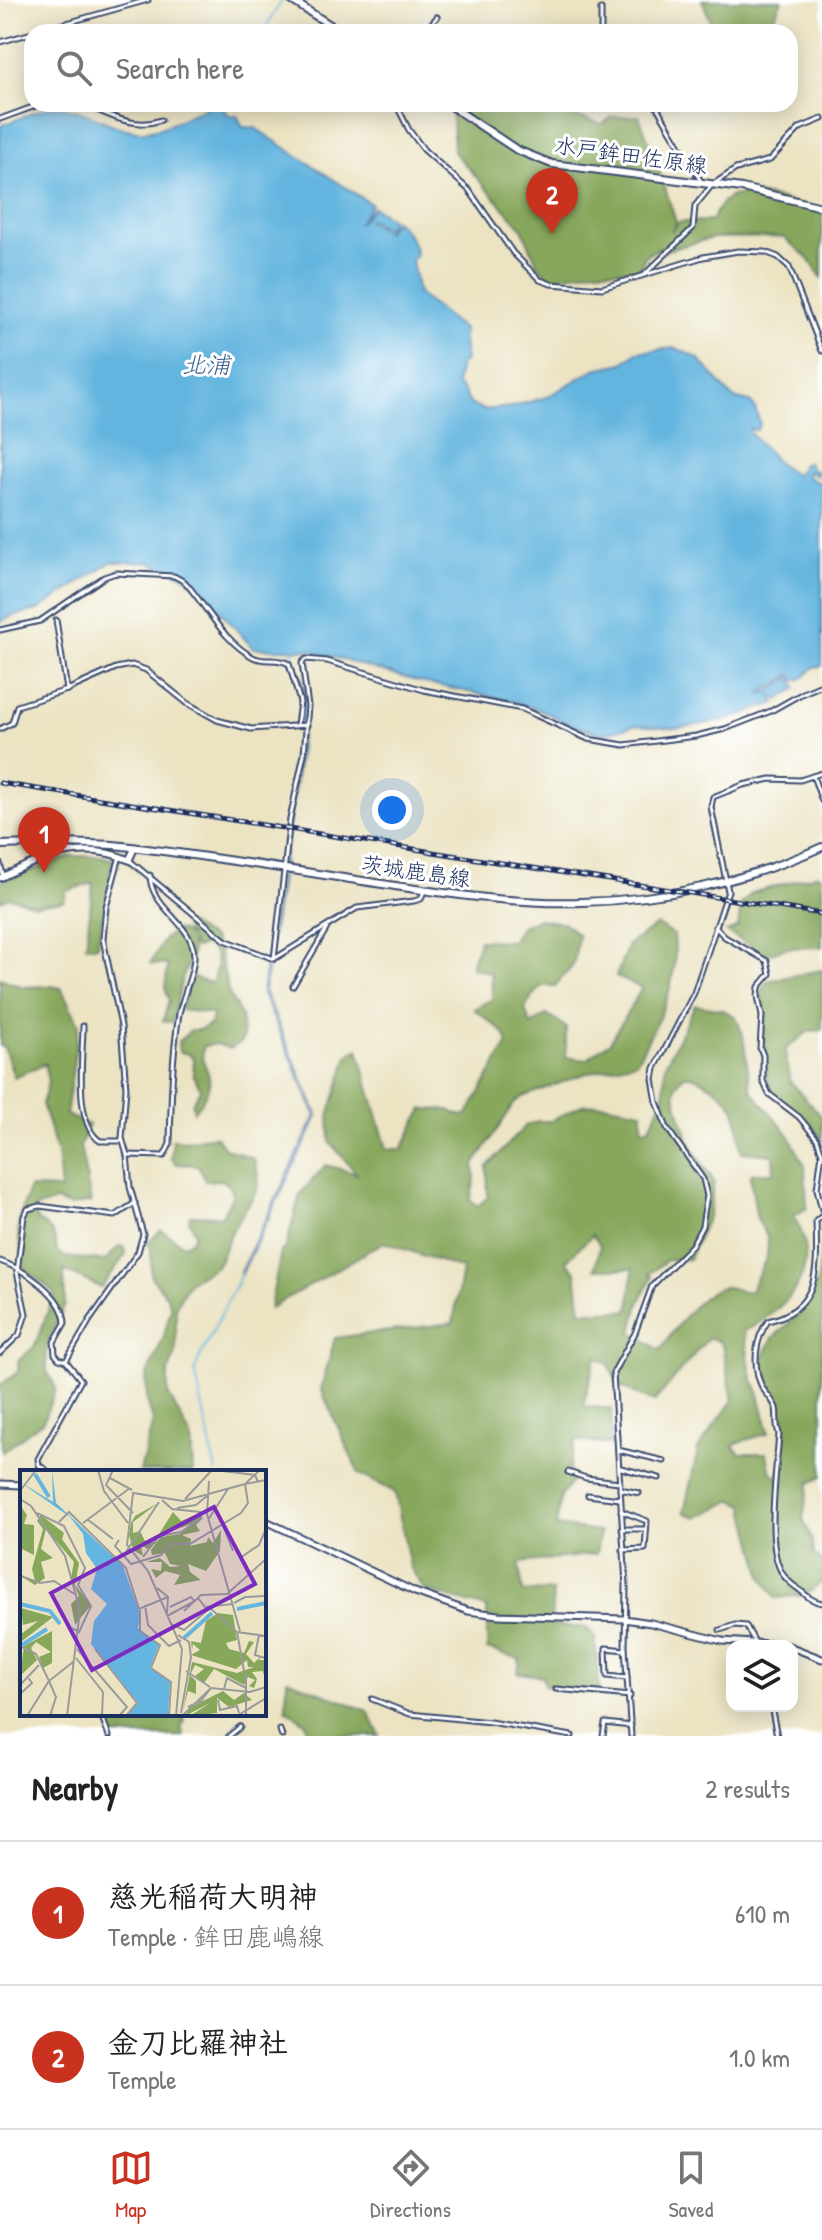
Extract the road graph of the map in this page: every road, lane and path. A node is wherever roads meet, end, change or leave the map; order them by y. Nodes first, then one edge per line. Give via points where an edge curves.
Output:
1 (148, 0) edge
2 (291, 0) edge
3 (601, 9) dead end
4 (437, 17) dead end
5 (62, 24) edge
6 (328, 24) edge
7 (431, 24) edge
8 (601, 24) edge
9 (24, 35) edge
10 (0, 42) edge
11 (24, 110) edge
12 (104, 112) edge
13 (399, 112) edge
14 (460, 112) edge
15 (660, 112) edge
16 (0, 119) edge
17 (822, 119) edge
18 (161, 120) dead end
19 (702, 183) junction
20 (712, 185) junction
21 (822, 207) edge
22 (644, 276) junction
23 (822, 351) edge
24 (56, 620) dead end
25 (0, 630) edge
26 (822, 685) edge
27 (67, 690) junction
28 (297, 725) junction
29 (307, 725) junction
30 (0, 729) edge
31 (822, 773) edge
32 (813, 776) junction
33 (822, 801) edge
34 (65, 843) junction
35 (0, 845) edge
36 (135, 847) junction
37 (822, 847) edge
38 (67, 853) junction
39 (120, 856) junction
40 (129, 860) junction
41 (0, 863) edge
42 (281, 869) junction
43 (150, 875) junction
44 (2, 877) edge
45 (726, 881) junction
46 (424, 890) junction
47 (328, 925) junction
48 (715, 927) junction
49 (270, 958) junction
50 (293, 986) dead end
51 (83, 1026) dead end
52 (122, 1138) junction
53 (127, 1155) junction
54 (135, 1203) junction
55 (822, 1210) edge
56 (822, 1216) edge
57 (0, 1261) edge
58 (18, 1268) junction
59 (0, 1353) edge
60 (66, 1361) junction
61 (618, 1450) junction
62 (664, 1461) dead end
63 (619, 1468) junction
64 (46, 1470) edge
65 (568, 1472) dead end
66 (659, 1478) dead end
67 (619, 1482) junction
68 (0, 1484) edge
69 (20, 1485) edge
70 (620, 1489) junction
71 (639, 1493) dead end
72 (588, 1495) dead end
73 (620, 1499) junction
74 (621, 1511) junction
75 (266, 1521) edge
76 (621, 1529) junction
77 (646, 1529) junction
78 (623, 1550) junction
79 (822, 1603) edge
80 (624, 1619) junction
81 (720, 1630) dead end
82 (755, 1640) edge
83 (726, 1641) edge
84 (798, 1648) edge
85 (625, 1650) junction
86 (822, 1659) edge
87 (628, 1678) junction
88 (556, 1689) dead end
89 (630, 1696) junction
90 (372, 1699) dead end
91 (772, 1712) edge
92 (102, 1716) edge
93 (631, 1726) junction
94 (240, 1727) dead end
95 (280, 1730) dead end
96 (109, 1736) edge
97 (229, 1736) edge
98 (282, 1736) edge
99 (572, 1736) edge
100 (603, 1736) edge
101 (631, 1736) edge
102 (777, 1736) edge

1 - 5 street
2 - 6 main road
3 - 8 street
4 - 7 street
9 - 10 street
11 - 16 street
12 - 18 street via 133,123
13 - 22 street via 424,150 469,190 513,253 540,280 602,288
14 - 19 main road, 水戸鉾田佐原線 via 517,150 552,164
15 - 19 street
17 - 20 street via 800,128 770,160 736,169
19 - 20 main road, 水戸鉾田佐原線
20 - 21 main road, 水戸鉾田佐原線
20 - 22 street via 695,206 693,228
22 - 23 street via 728,252 773,254 789,267
24 - 27 street
25 - 28 street via 40,621 116,573 174,576 185,582 238,646 259,659 289,664 300,702
26 - 29 street via 725,729 624,745 588,739 522,709 306,659 301,669
27 - 28 street via 132,665 217,720 251,729
27 - 30 street via 17,706 15,720
28 - 29 street
29 - 42 street
31 - 32 street
32 - 33 street
32 - 45 street via 771,779 713,797
34 - 35 main road, 茨城鹿島線
34 - 36 main road, 茨城鹿島線
34 - 38 street
36 - 40 street
36 - 42 main road, 茨城鹿島線
37 - 45 main road, 茨城鹿島線
38 - 39 street via 97,850
38 - 44 street
39 - 40 street
39 - 52 street via 103,939 123,1048
40 - 43 street
41 - 44 street
42 - 46 main road, 茨城鹿島線
42 - 49 street
43 - 49 street via 225,940
43 - 53 street via 157,898 189,938 194,960 176,1029 167,1153
45 - 46 main road, 茨城鹿島線 via 578,903
45 - 48 street via 728,891
46 - 47 street via 421,899 368,905
47 - 49 street
47 - 50 street
48 - 55 street via 767,961 770,974 758,996 763,1081 769,1094 817,1139 822,1153 817,1189
48 - 61 street via 694,993 653,1073 667,1128 706,1186 702,1226 687,1251 652,1286 635,1333 614,1369
51 - 52 street via 83,1112 88,1129 100,1141
52 - 53 street
53 - 54 street
54 - 58 street via 115,1216 32,1207 24,1216
54 - 60 street via 141,1246
56 - 79 street via 816,1221 816,1265 809,1294 789,1317 768,1321 759,1334 756,1354 760,1381 776,1407 779,1433 774,1525 778,1567
57 - 58 street
58 - 59 street via 26,1314 19,1335
58 - 60 street via 63,1311 65,1323 54,1346 57,1357
60 - 64 street via 82,1383 38,1459
61 - 62 street
61 - 63 street
63 - 66 street
63 - 67 street
65 - 67 street
67 - 70 street
68 - 69 street
70 - 71 street
70 - 73 street
72 - 73 street
73 - 74 street
74 - 76 street
74 - 77 street via 647,1521
75 - 80 street via 450,1606 498,1615
76 - 77 street
76 - 78 street
77 - 78 street via 645,1549
78 - 80 street
80 - 83 street
80 - 85 street
81 - 82 street via 746,1626
84 - 86 street
85 - 87 street
85 - 87 street via 606,1648 607,1676
87 - 89 street
88 - 89 street
89 - 93 street
90 - 99 street via 410,1714
91 - 102 street
92 - 96 street
93 - 100 street via 605,1723
93 - 101 street
94 - 97 street
95 - 98 street

